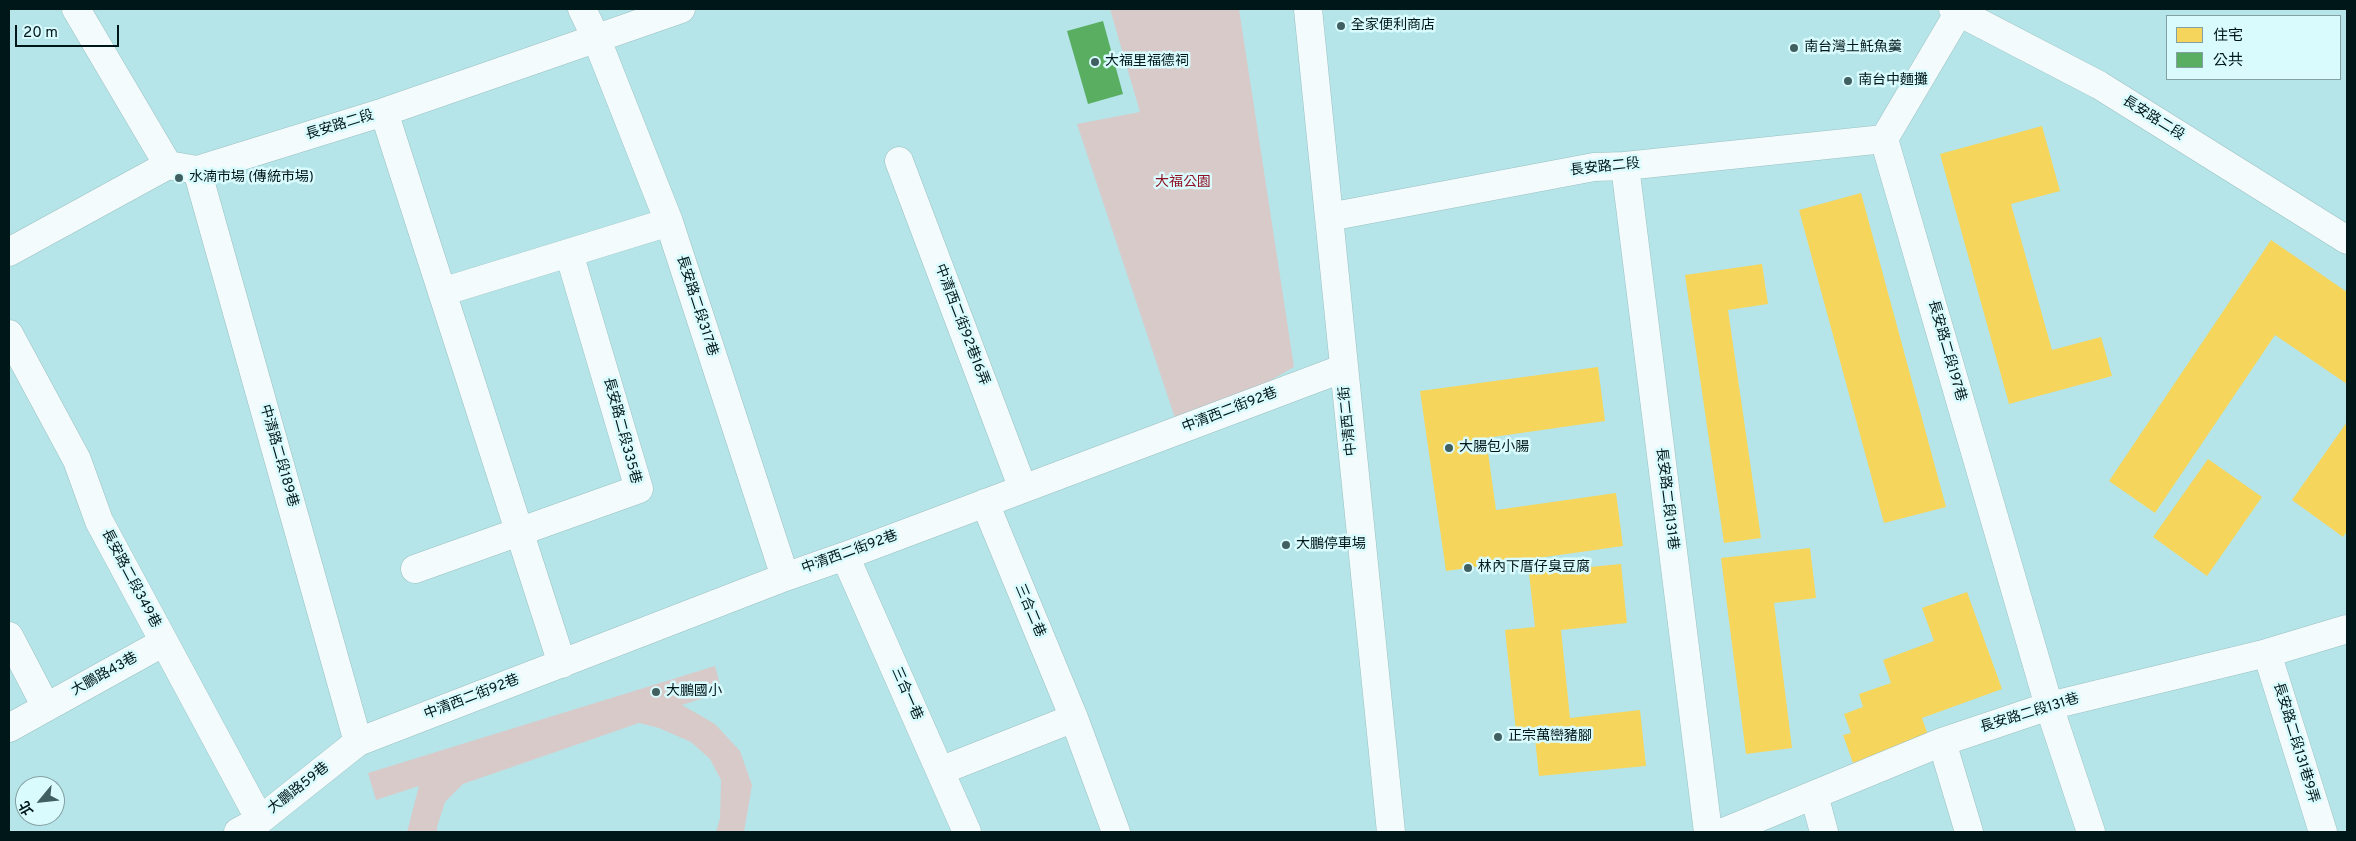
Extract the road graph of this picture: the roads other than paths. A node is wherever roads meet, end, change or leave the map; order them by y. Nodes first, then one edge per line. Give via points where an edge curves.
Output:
1 (76, 9) edge
2 (582, 9) edge
3 (681, 9) edge
4 (1308, 9) edge
5 (1966, 12) edge
6 (597, 40) junction
7 (384, 112) junction
8 (1884, 139) junction
9 (899, 161) dead end
10 (168, 165) junction
11 (1625, 166) junction
12 (197, 170) junction
13 (1329, 217) junction
14 (669, 222) junction
15 (2347, 240) edge
16 (9, 252) edge
17 (569, 253) junction
18 (442, 292) junction
19 (9, 334) edge
20 (1344, 368) junction
21 (1023, 489) junction
22 (985, 503) junction
23 (520, 532) junction
24 (846, 556) junction
25 (415, 569) dead end
26 (785, 577) junction
27 (2347, 629) edge
28 (9, 636) edge
29 (164, 642) junction
30 (2267, 653) junction
31 (562, 664) junction
32 (2049, 706) junction
33 (46, 707) junction
34 (1074, 718) junction
35 (9, 728) edge
36 (358, 742) junction
37 (1942, 742) junction
38 (940, 771) junction
39 (1814, 795) junction
40 (249, 826) edge
41 (967, 832) edge
42 (1116, 832) edge
43 (1391, 832) edge
44 (1708, 832) edge
45 (1724, 832) edge
46 (1824, 832) edge
47 (1969, 832) edge
48 (2091, 832) edge
49 (2323, 832) edge

1 - 10 street
2 - 6 street, 長安路二段317巷
3 - 6 street, 長安路二段
4 - 13 street, 中清西二街
5 - 8 street
5 - 15 street, 長安路二段 via 2099,85
6 - 7 street, 長安路二段
6 - 14 street, 長安路二段317巷
7 - 12 street, 長安路二段
7 - 18 street
8 - 11 street, 長安路二段
8 - 32 street, 長安路二段197巷
9 - 21 street, 中清西二街92巷16弄
10 - 12 street, 長安路二段
10 - 16 street
11 - 13 street, 長安路二段 via 1594,166
11 - 44 street, 長安路二段131巷
12 - 36 street, 中清路二段189巷
13 - 20 street, 中清西二街
14 - 17 street
14 - 26 street, 長安路二段317巷
17 - 18 street
17 - 23 street, 長安路二段335巷 via 639,489
18 - 23 street
19 - 29 street, 長安路二段349巷 via 77,460 99,521
20 - 21 street, 中清西二街92巷
20 - 43 street, 中清西二街
21 - 22 street, 中清西二街92巷
22 - 24 street, 中清西二街92巷
22 - 34 street, 三合二巷
23 - 25 street, 長安路二段335巷
23 - 31 street
24 - 26 street, 中清西二街92巷
24 - 38 street, 三合一巷
26 - 31 street, 中清西二街92巷
27 - 30 street, 長安路二段131巷
28 - 33 street
29 - 33 street, 大鵬路43巷
29 - 40 street, 長安路二段349巷
30 - 32 street, 長安路二段131巷
30 - 49 street, 長安路二段131巷9弄
31 - 36 street, 中清西二街92巷
32 - 37 street, 長安路二段131巷
32 - 48 street, 長安路二段197巷
33 - 35 street, 大鵬路43巷
34 - 38 street
34 - 42 street, 三合二巷
36 - 40 street, 大鵬路59巷
37 - 39 street, 長安路二段131巷
37 - 47 street
38 - 41 street, 三合一巷
39 - 45 street, 長安路二段131巷
39 - 46 street

